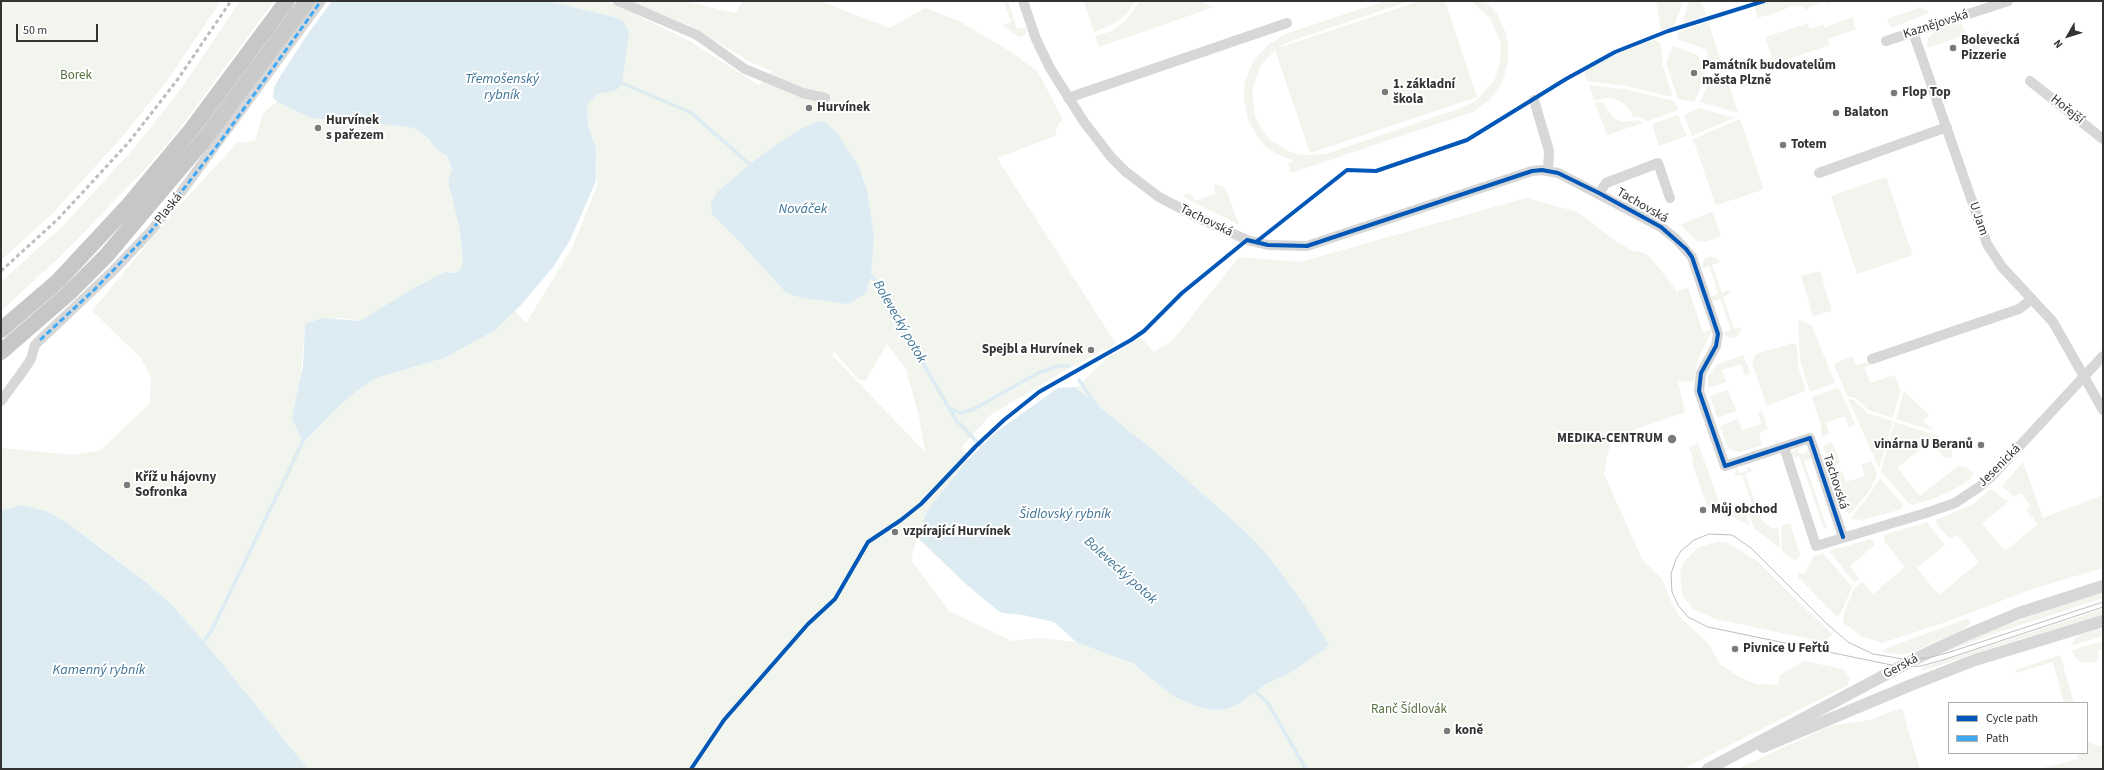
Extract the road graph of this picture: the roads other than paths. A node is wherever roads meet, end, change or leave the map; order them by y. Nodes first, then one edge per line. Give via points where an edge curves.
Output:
1 (287, 1) edge
2 (307, 1) edge
3 (322, 1) edge
4 (618, 1) edge
5 (1023, 1) edge
6 (2008, 1) edge
7 (1287, 23) dead end
8 (1913, 32) junction
9 (1886, 42) dead end
10 (2030, 81) dead end
11 (825, 98) dead end
12 (1068, 98) junction
13 (1534, 100) dead end
14 (1947, 127) junction
15 (2103, 139) edge
16 (203, 141) joint
17 (1548, 171) junction
18 (1819, 173) dead end
19 (1599, 193) junction
20 (1670, 198) dead end
21 (2032, 299) junction
22 (1, 330) edge
23 (1, 352) edge
24 (2103, 356) edge
25 (1872, 359) dead end
26 (2084, 378) junction
27 (1, 401) edge
28 (2103, 410) edge
29 (1784, 447) junction
30 (1843, 537) junction
31 (2103, 586) edge
32 (2103, 621) edge
33 (1708, 769) edge
34 (1714, 769) edge

1 - 22 highway via 191,130 94,244 58,281
2 - 16 main road
3 - 27 street, Plaská via 151,231 35,345 31,359
4 - 11 street via 696,35 745,69 803,93
5 - 12 street, Tachovská via 1036,39
6 - 8 street, Kaznějovská
7 - 12 street
8 - 9 street, Kaznějovská
8 - 14 street, U Jam
10 - 15 street, Hořejší
12 - 17 street, Tachovská via 1111,157 1144,186 1176,206 1226,231 1268,245 1307,246 1532,171
13 - 17 street via 1549,151
14 - 18 street
14 - 21 street, U Jam via 1987,244 2002,267
16 - 23 highway via 106,256
17 - 19 street, Tachovská via 1566,176
19 - 20 street via 1606,183 1658,163
19 - 29 street, Tachovská via 1664,229 1692,257 1718,334 1716,346 1701,373 1698,391 1725,466
21 - 25 street via 2019,309
21 - 26 street, U Jam via 2053,322
24 - 26 street, Jesenická
26 - 28 street, U Jam
26 - 30 street, Jesenická via 1979,488 1955,502 1926,513
29 - 30 street, Tachovská via 1810,438
29 - 30 street via 1816,546
31 - 33 street, Gerská via 2048,603 1977,630 1915,659
32 - 34 street, Gerská via 1968,663

